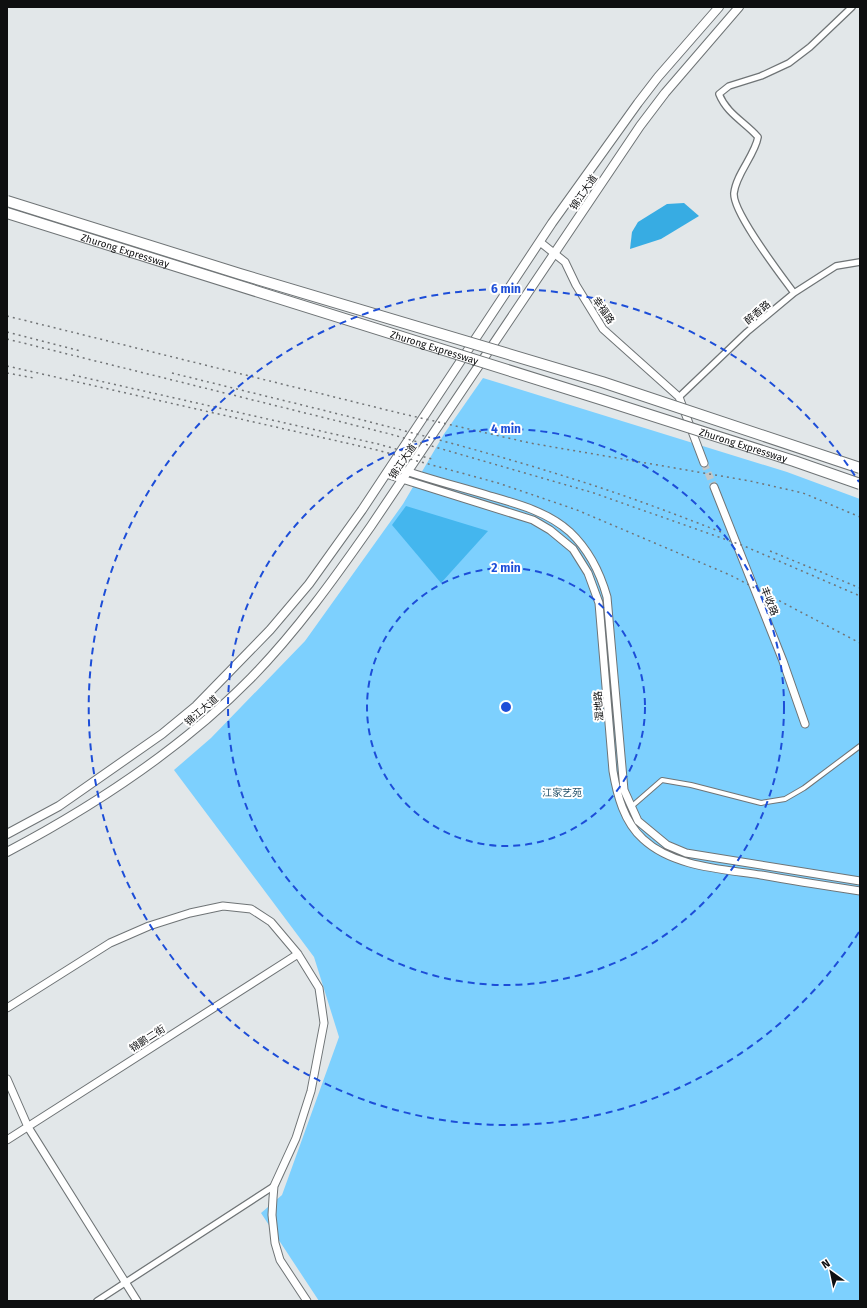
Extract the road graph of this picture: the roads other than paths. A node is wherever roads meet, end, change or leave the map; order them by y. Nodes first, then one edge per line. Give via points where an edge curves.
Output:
1 (719, 7) edge
2 (739, 7) edge
3 (852, 7) edge
4 (7, 200) edge
5 (7, 213) edge
6 (540, 242) junction
7 (554, 253) junction
8 (860, 262) edge
9 (794, 293) junction
10 (679, 397) junction
11 (704, 463) tunnel mouth
12 (391, 466) junction
13 (860, 468) edge
14 (406, 472) junction
15 (386, 474) junction
16 (402, 479) junction
17 (860, 484) edge
18 (714, 487) tunnel mouth
19 (613, 661) junction
20 (604, 662) junction
21 (805, 724) dead end
22 (860, 746) edge
23 (630, 807) junction
24 (624, 812) junction
25 (7, 834) edge
26 (7, 852) edge
27 (860, 881) edge
28 (860, 891) edge
29 (298, 954) junction
30 (7, 1008) edge
31 (7, 1078) edge
32 (28, 1127) junction
33 (7, 1140) edge
34 (274, 1186) junction
35 (125, 1282) junction
36 (97, 1301) edge
37 (137, 1301) edge
38 (307, 1301) edge

1 - 6 main road, 锦江大道 via 658,77
2 - 7 main road, 锦江大道 via 665,93
3 - 9 street via 789,63 761,76 729,86 719,94 730,113 758,137 757,147 746,163 734,193 736,206 760,246
4 - 13 highway, Zhurong Expressway, bridge via 240,274 602,382
5 - 17 highway, Zhurong Expressway, bridge via 600,399
6 - 7 street, 幸福路
6 - 12 main road, 锦江大道
7 - 10 street, 幸福路 via 565,262 603,329
7 - 14 main road, 锦江大道
8 - 9 street, 醉香路 via 836,266
9 - 10 street, 醉香路
10 - 11 street
12 - 14 street, 湿地路
12 - 15 main road, 锦江大道
14 - 16 main road, 锦江大道
14 - 19 street, 湿地路 via 532,509 570,532 592,559 603,584 609,612
15 - 16 street, 湿地路
15 - 25 main road, 锦江大道 via 304,590 270,630 196,706 162,734 59,806
16 - 20 street, 湿地路 via 532,520 550,530 573,549 588,573 597,596
16 - 26 main road, 锦江大道 via 358,545 292,632 217,710 135,775 54,827
18 - 21 street, 丰收路 via 783,661
19 - 20 street
19 - 23 street, 湿地路 via 624,790
20 - 24 street, 湿地路 via 613,771 616,792
22 - 23 street via 785,799 761,803 662,780
23 - 24 street
23 - 27 street, 湿地路 via 638,821 650,833 667,845 686,853
24 - 28 street, 湿地路 via 642,838 656,849 676,859
29 - 30 street via 266,919 251,909 223,906 176,917 110,943
29 - 32 street, 锦鹏二街
29 - 34 street via 319,988 324,1024 311,1091 296,1138
31 - 32 street
32 - 33 street, 锦鹏二街
32 - 35 street
34 - 35 street
34 - 38 street via 272,1215 275,1243 280,1260
35 - 36 street
35 - 37 street

